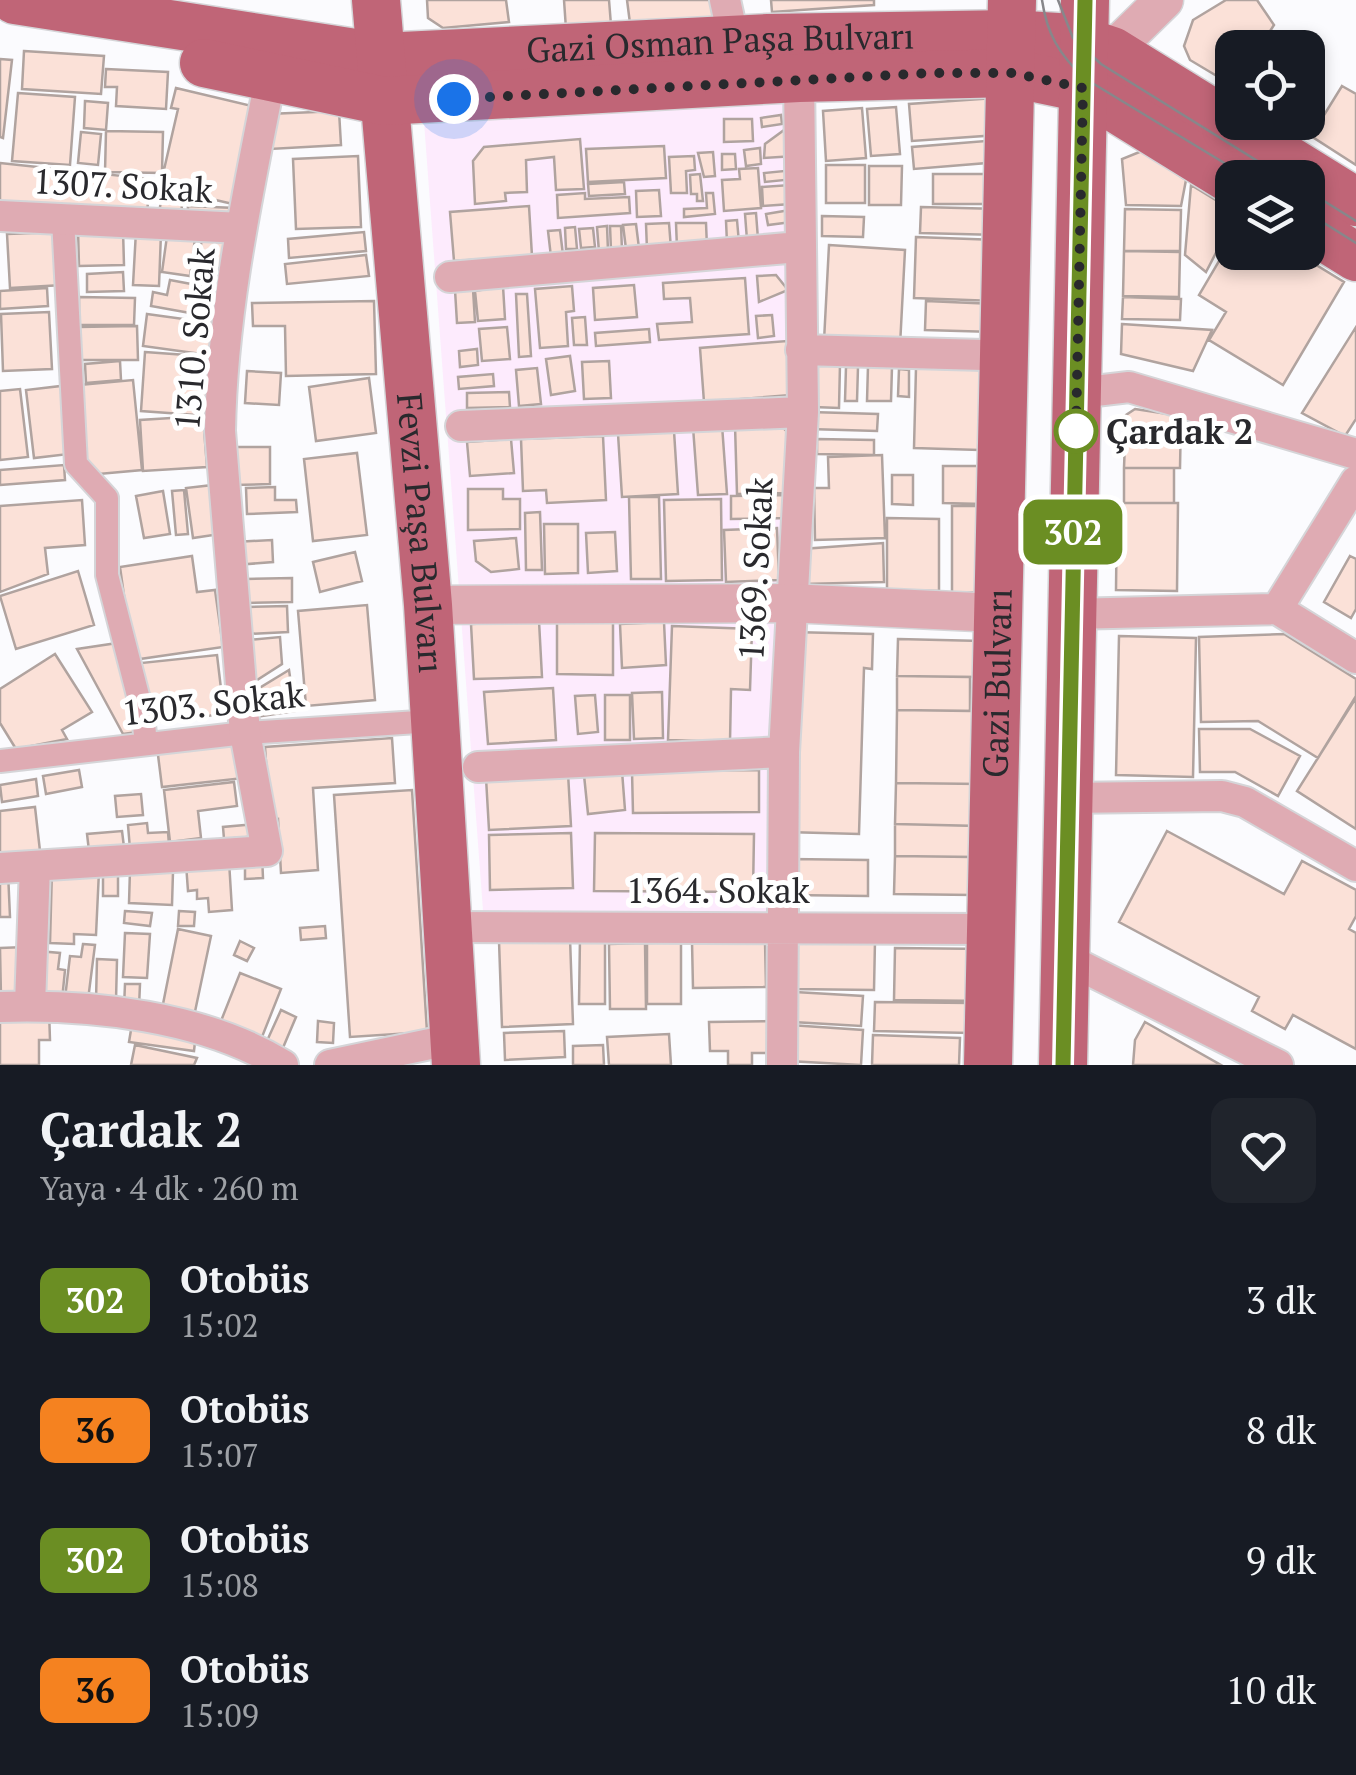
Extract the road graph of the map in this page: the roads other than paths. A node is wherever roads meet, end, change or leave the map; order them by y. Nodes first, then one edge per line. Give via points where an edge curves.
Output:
1 (16, 0) edge
2 (376, 0) edge
3 (1164, 0) edge
4 (730, 20) edge
5 (0, 28) edge
6 (1094, 30) edge
7 (1012, 36) edge
8 (271, 74) junction
9 (799, 78) junction
10 (383, 79) junction
11 (1083, 88) junction
12 (1215, 170) edge
13 (1356, 202) edge
14 (0, 216) edge
15 (62, 219) junction
16 (241, 228) junction
17 (1325, 237) edge
18 (799, 247) junction
19 (1356, 257) edge
20 (450, 277) dead end
21 (802, 350) junction
22 (984, 355) dead end
23 (1078, 393) junction
24 (802, 412) junction
25 (461, 426) dead end
26 (1356, 454) edge
27 (1356, 481) edge
28 (789, 603) junction
29 (428, 605) junction
30 (1277, 610) junction
31 (997, 613) junction
32 (1070, 614) junction
33 (1356, 658) edge
34 (434, 721) junction
35 (245, 733) junction
36 (146, 744) junction
37 (784, 752) junction
38 (0, 761) edge
39 (478, 767) dead end
40 (1066, 798) junction
41 (35, 866) junction
42 (1356, 866) edge
43 (0, 868) edge
44 (446, 927) junction
45 (782, 928) junction
46 (990, 929) junction
47 (1065, 958) junction
48 (15, 1006) edge
49 (455, 1052) edge
50 (283, 1065) edge
51 (330, 1065) edge
52 (782, 1065) edge
53 (988, 1065) edge
54 (1063, 1065) edge
55 (1278, 1065) edge

1 - 10 main road, Gazi Osman Paşa Bulvarı
2 - 10 main road, Fevzi Paşa Bulvarı
3 - 6 street
4 - 7 main road, Gazi Osman Paşa Bulvarı
4 - 10 main road, Gazi Osman Paşa Bulvarı
5 - 8 main road, Gazi Osman Paşa Bulvarı
6 - 7 main road, Gazi Osman Paşa Bulvarı
6 - 11 main road
6 - 13 main road
7 - 9 main road, Gazi Osman Paşa Bulvarı
7 - 11 main road, Gazi Osman Paşa Bulvarı
7 - 31 main road, Gazi Bulvarı
8 - 10 main road, Gazi Osman Paşa Bulvarı
8 - 16 street, 1310. Sokak
9 - 10 main road, Gazi Osman Paşa Bulvarı
9 - 18 street, 1369. Sokak
10 - 29 main road, Fevzi Paşa Bulvarı
11 - 12 main road, Gazi Osman Paşa Bulvarı
11 - 23 main road, Gazi Bulvarı
14 - 15 street, 1307. Sokak
15 - 16 street, 1307. Sokak
15 - 36 street via 76,464 107,498 107,574
16 - 35 street, 1310. Sokak via 220,432
17 - 19 main road
18 - 20 street
18 - 21 street, 1369. Sokak
21 - 22 street
21 - 24 street, 1369. Sokak
23 - 26 street via 1129,387
23 - 32 main road, Gazi Bulvarı
24 - 25 street
24 - 28 street, 1369. Sokak
27 - 30 street
28 - 29 street
28 - 31 street
28 - 37 street, 1369. Sokak
29 - 34 main road, Fevzi Paşa Bulvarı
30 - 32 street
30 - 33 street
31 - 46 main road, Gazi Bulvarı
32 - 40 main road, Gazi Bulvarı
34 - 35 street, 1303. Sokak
34 - 44 main road, Fevzi Paşa Bulvarı
35 - 36 street, 1303. Sokak
35 - 41 street, 1310. Sokak via 267,851
36 - 38 street, 1303. Sokak
37 - 39 street
37 - 45 street, 1369. Sokak
40 - 42 street via 1222,796 1246,802
40 - 47 main road, Gazi Bulvarı
41 - 43 street
41 - 48 street
44 - 45 street, 1364. Sokak
44 - 49 main road, Fevzi Paşa Bulvarı
45 - 46 street, 1364. Sokak
45 - 52 street, 1369. Sokak
46 - 53 main road, Gazi Bulvarı
47 - 54 main road, Gazi Bulvarı
47 - 55 street
48 - 50 street via 162,1021 255,1048
49 - 51 street

